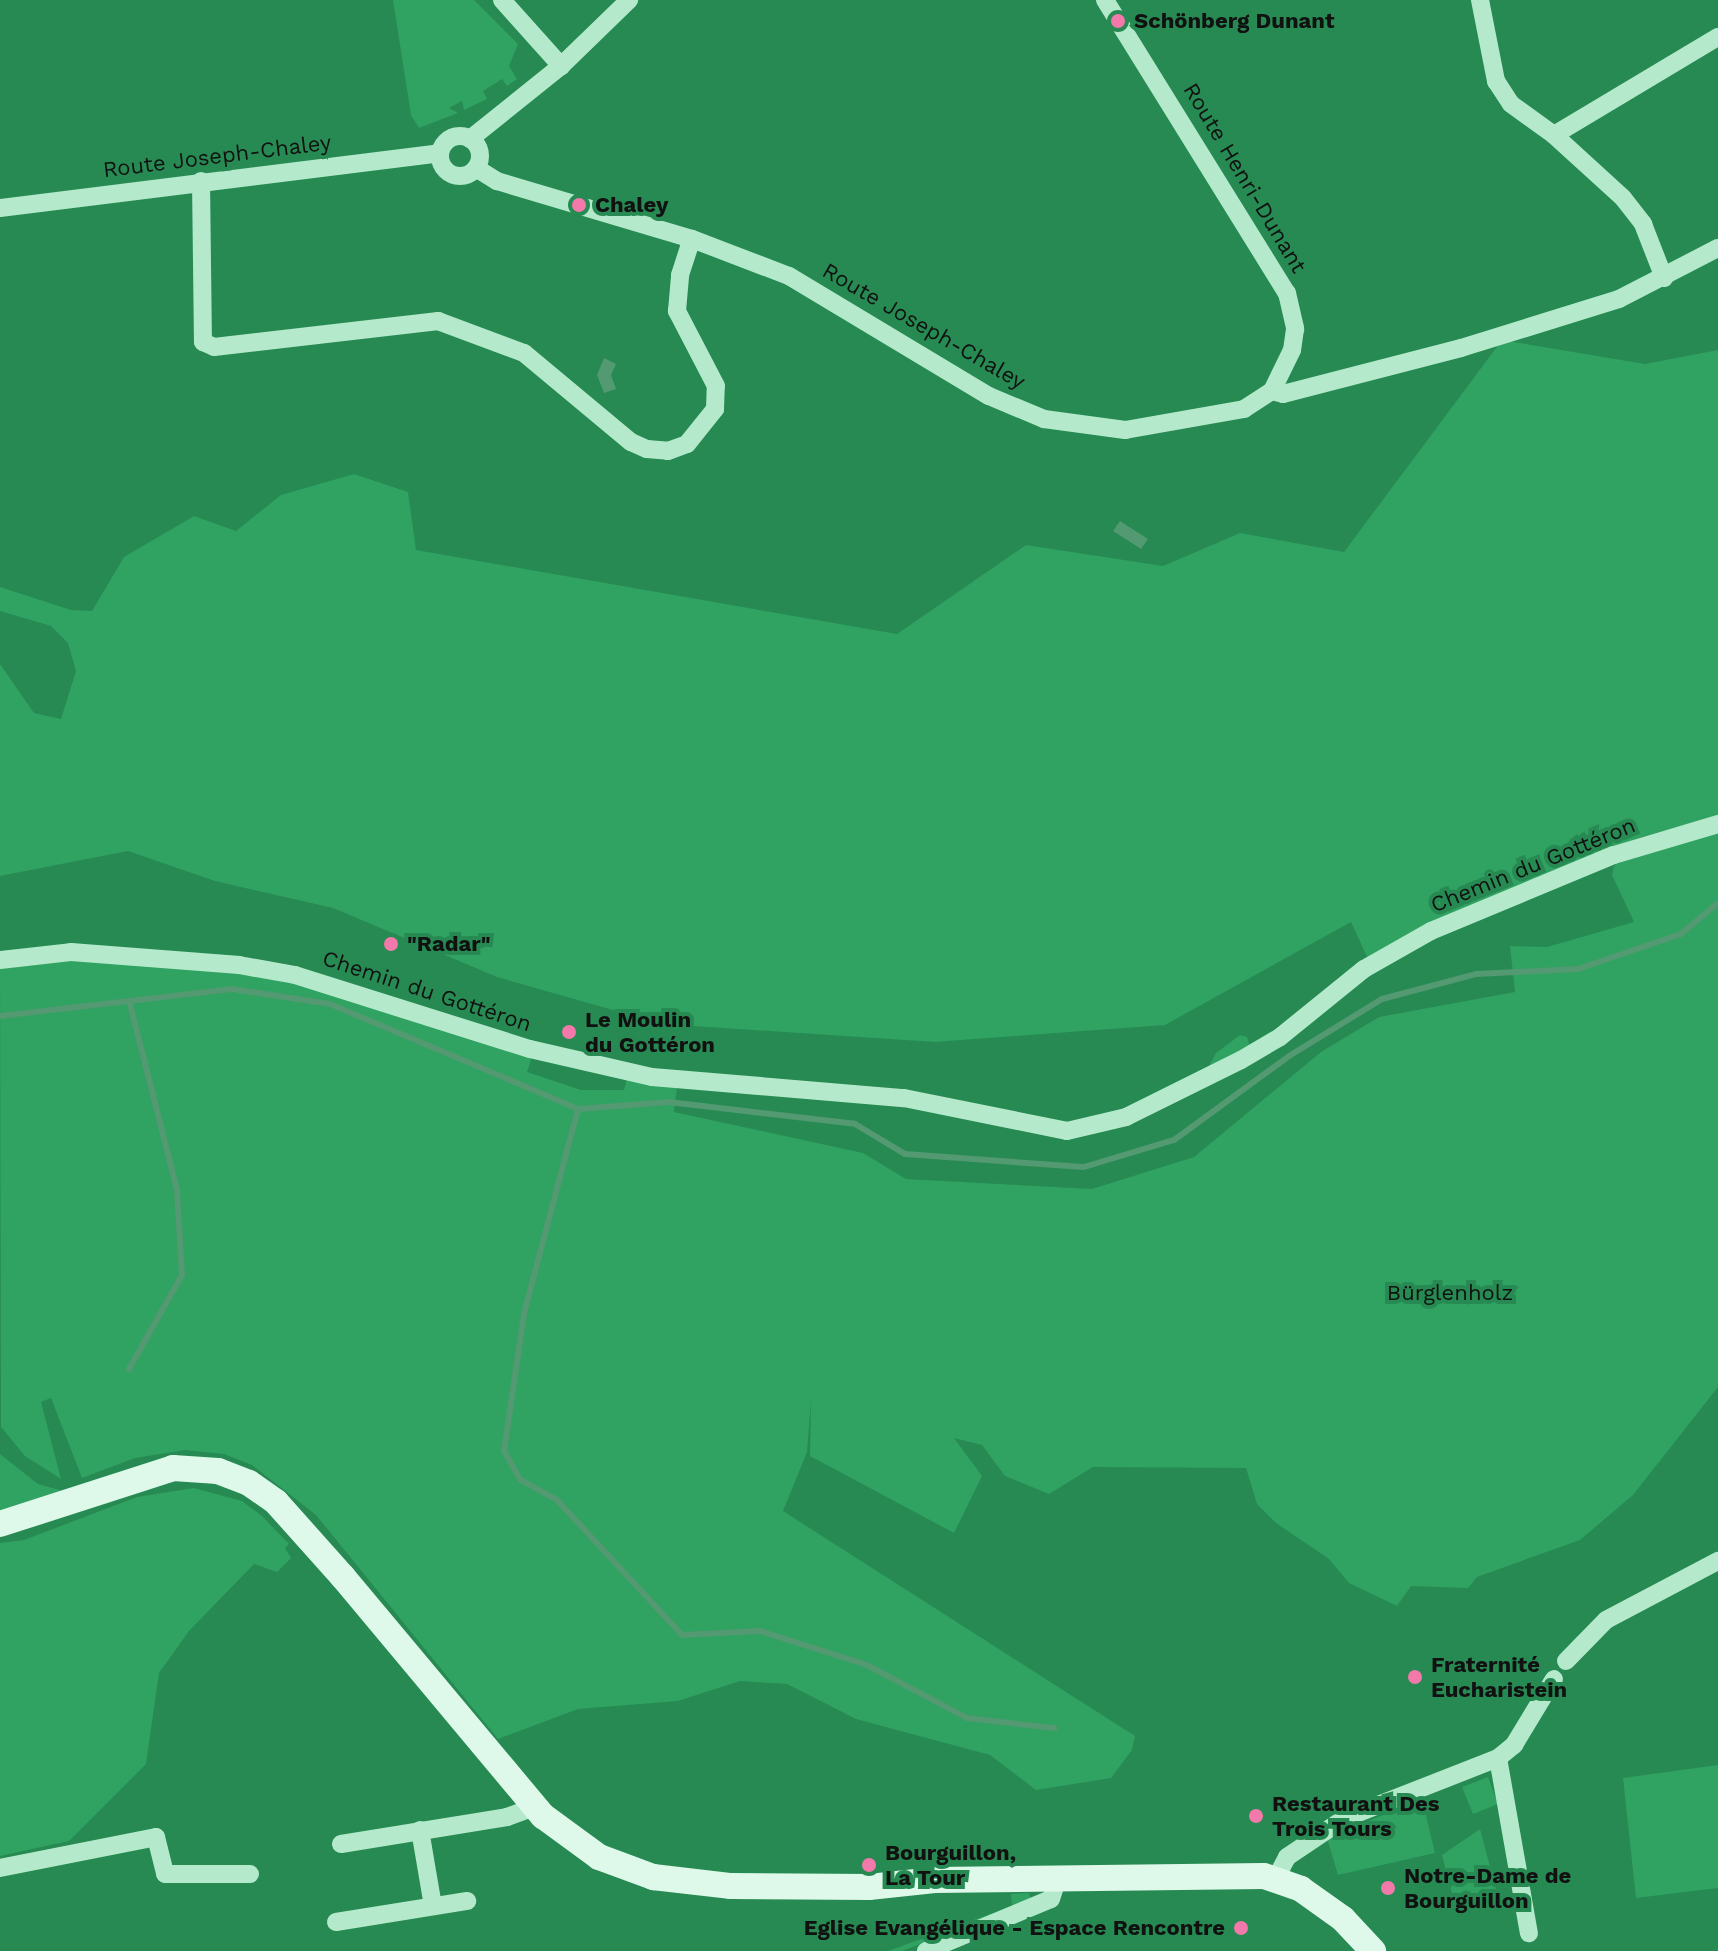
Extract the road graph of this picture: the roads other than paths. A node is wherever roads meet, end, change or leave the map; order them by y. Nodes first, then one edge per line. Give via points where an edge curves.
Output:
1 (502, 0) edge
2 (629, 0) edge
3 (1105, 0) edge
4 (1480, 0) edge
5 (1718, 37) edge
6 (561, 66) junction
7 (1554, 135) junction
8 (470, 139) junction
9 (440, 153) junction
10 (476, 168) junction
11 (201, 181) junction
12 (0, 208) edge
13 (692, 239) junction
14 (1718, 248) edge
15 (1664, 278) junction
16 (1272, 391) junction
17 (1718, 824) edge
18 (0, 960) edge
19 (0, 1524) edge
20 (1718, 1561) edge
21 (1566, 1661) dead end
22 (1554, 1679) dead end
23 (1498, 1758) junction
24 (535, 1807) junction
25 (420, 1830) junction
26 (341, 1844) dead end
27 (0, 1868) edge
28 (250, 1874) dead end
29 (1058, 1877) junction
30 (1276, 1878) junction
31 (467, 1901) dead end
32 (433, 1906) junction
33 (336, 1922) dead end
34 (1529, 1933) dead end
35 (926, 1951) edge
36 (1373, 1951) edge

1 - 6 street
2 - 6 street
3 - 16 street, Route Henri-Dunant via 1287,293 1295,329 1292,350
4 - 7 street via 1496,81 1511,104
5 - 7 street
6 - 8 street
7 - 15 street via 1643,224
8 - 9 street, Route Joseph-Chaley via 451,138
8 - 10 street via 479,152
9 - 10 street, Route Joseph-Chaley via 452,174 465,175
9 - 11 street, Route Joseph-Chaley
10 - 13 street, Route Joseph-Chaley via 497,181
11 - 12 street, Route Joseph-Chaley
11 - 13 street via 203,342 214,347 438,321 524,353 631,442 668,451 687,444 715,409 716,386 677,311 680,275
13 - 16 street, Route Joseph-Chaley via 789,276 989,396 1044,419 1125,430 1244,409
14 - 15 street, Route Joseph-Chaley
15 - 16 street, Route Joseph-Chaley via 1619,299 1461,348 1297,391
17 - 18 street, Chemin du Gottéron via 1614,855 1431,931 1364,969 1280,1037 1241,1060 1126,1117 1067,1131 904,1098 652,1077 530,1049 295,975 239,965 71,952
19 - 24 main road via 173,1468 218,1471 249,1483 276,1502 343,1577
20 - 21 street via 1606,1620
22 - 23 street via 1514,1745
23 - 30 street via 1324,1830 1287,1857
23 - 34 street
24 - 25 street
24 - 29 main road via 599,1857 687,1883 869,1887
25 - 26 street
25 - 32 street
27 - 28 street via 156,1837 165,1874
29 - 30 main road
29 - 35 street via 1051,1899
30 - 36 main road via 1343,1919
31 - 32 street
32 - 33 street

